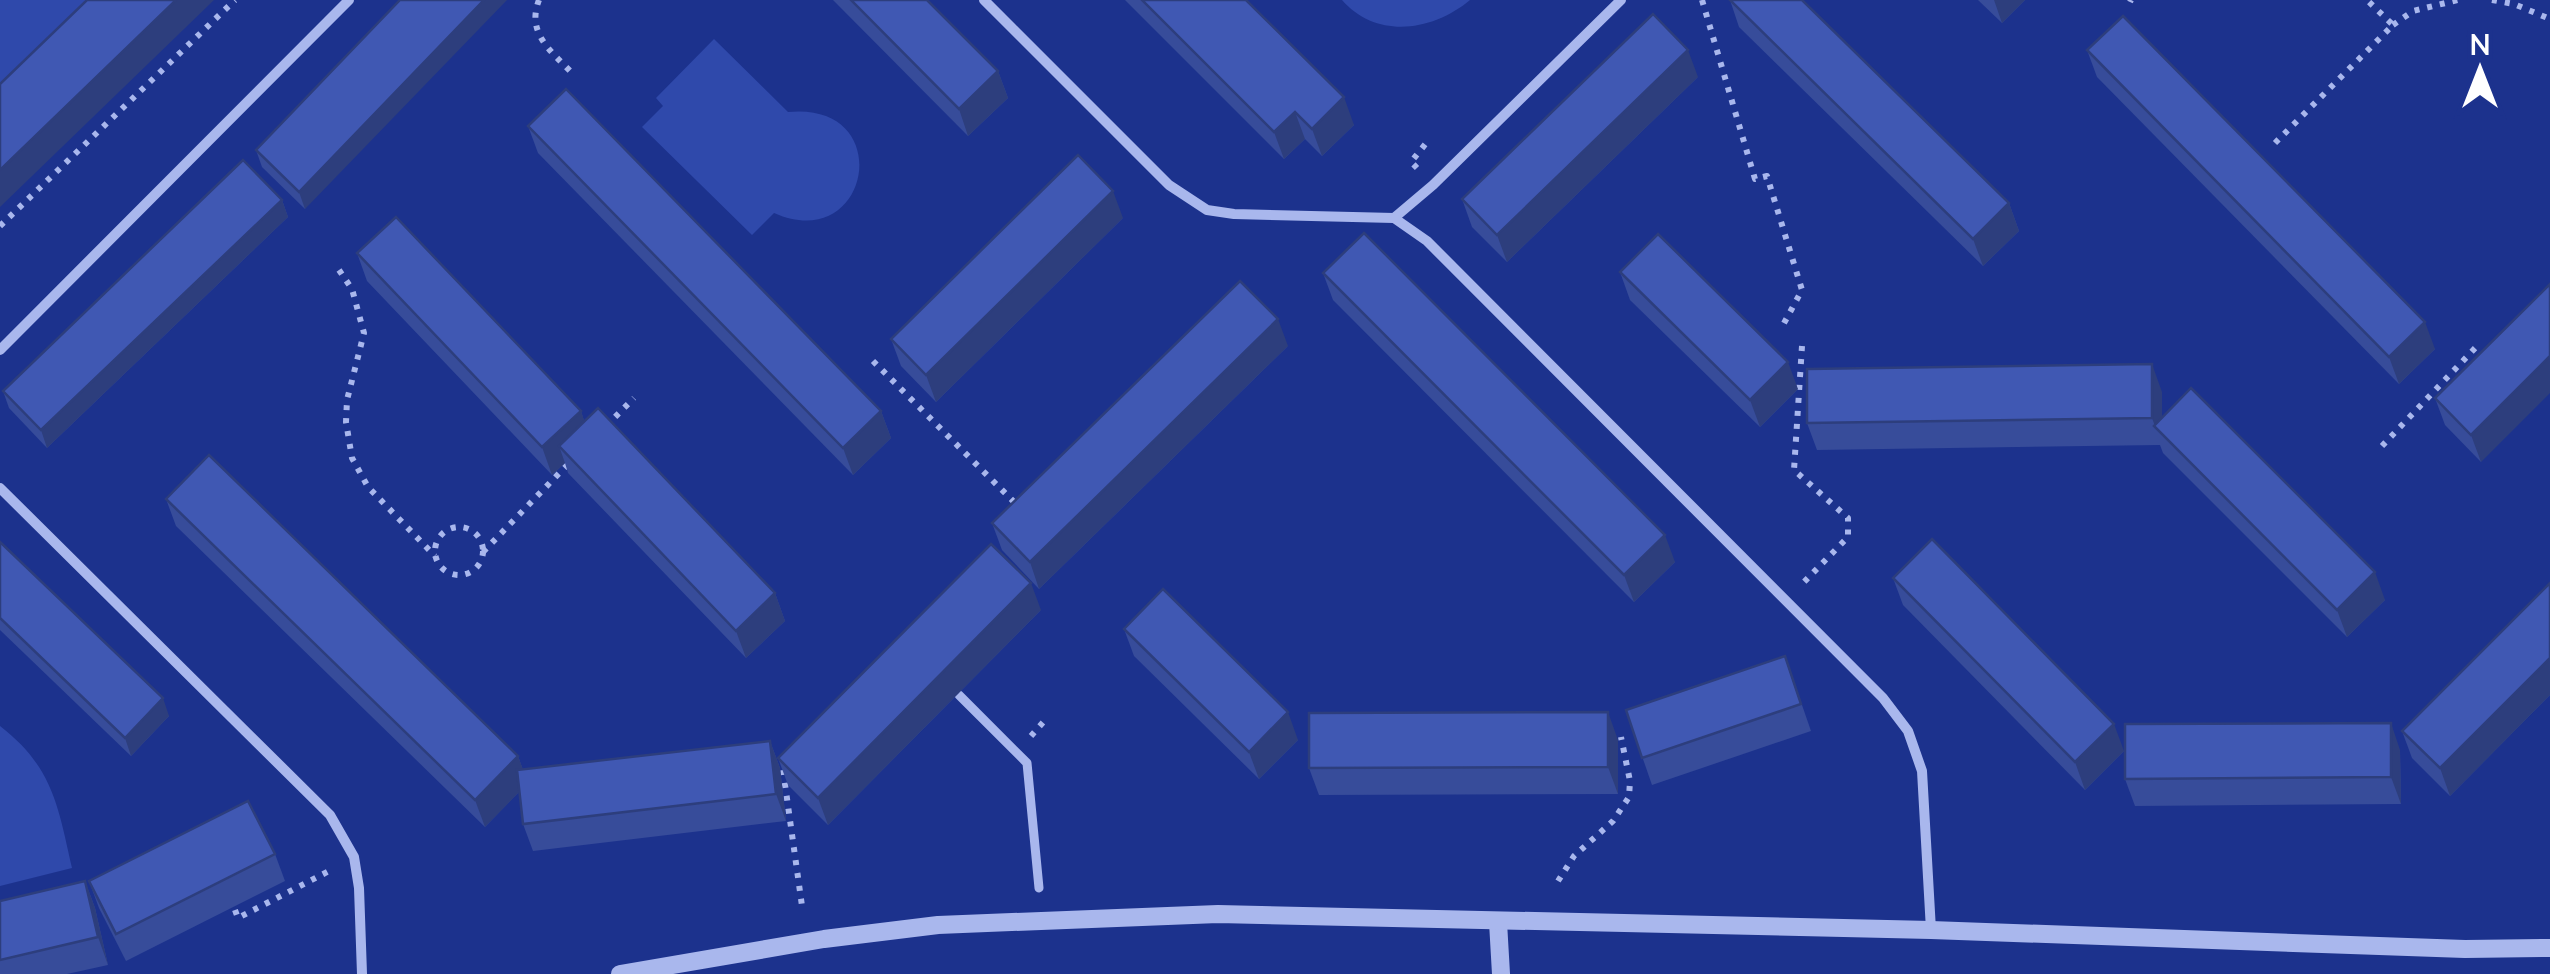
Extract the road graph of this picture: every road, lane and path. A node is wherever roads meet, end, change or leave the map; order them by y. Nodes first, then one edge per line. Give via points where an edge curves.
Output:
1 (235, 0) edge
2 (349, 0) edge
3 (539, 0) edge
4 (984, 0) edge
5 (1621, 0) edge
6 (1702, 0) edge
7 (2367, 0) edge
8 (2458, 0) edge
9 (2492, 0) edge
10 (2550, 20) edge
11 (2393, 24) junction
12 (572, 73) dead end
13 (2274, 144) dead end
14 (1394, 218) junction
15 (0, 226) edge
16 (338, 270) dead end
17 (1783, 324) dead end
18 (2479, 344) dead end
19 (1802, 346) dead end
20 (0, 350) edge
21 (873, 361) dead end
22 (634, 398) dead end
23 (593, 440) edge
24 (2382, 446) dead end
25 (579, 454) edge
26 (0, 488) edge
27 (1016, 504) edge
28 (483, 552) junction
29 (435, 556) junction
30 (1799, 588) dead end
31 (959, 695) edge
32 (1621, 738) dead end
33 (782, 759) edge
34 (331, 870) dead end
35 (1558, 882) dead end
36 (1040, 888) dead end
37 (802, 906) dead end
38 (235, 910) edge
39 (1498, 922) junction
40 (1931, 930) junction
41 (2550, 948) edge
42 (362, 974) edge
43 (620, 974) edge
44 (1501, 974) edge

1 - 15 path
2 - 20 street
3 - 12 path via 539,38
4 - 14 street via 1188,201 1234,214
5 - 14 street
6 - 17 path via 1754,178 1767,176 1802,290
7 - 11 path
8 - 11 path via 2412,11
9 - 10 path
11 - 13 path
14 - 40 street via 1427,241 1900,720 1922,770
16 - 29 path via 352,290 364,333 347,400 352,458 368,487
18 - 24 path
19 - 30 path via 1794,470 1848,518 1848,537
21 - 27 path
22 - 23 path
25 - 28 path
26 - 42 street via 330,815 354,857
28 - 29 path via 463,575 444,570
28 - 29 path via 478,536 460,527 442,534
31 - 36 street via 1027,762
32 - 35 path via 1629,797
33 - 37 path
34 - 38 path via 238,918
39 - 40 street
39 - 43 street via 1218,914 938,925
39 - 44 street
40 - 41 street

